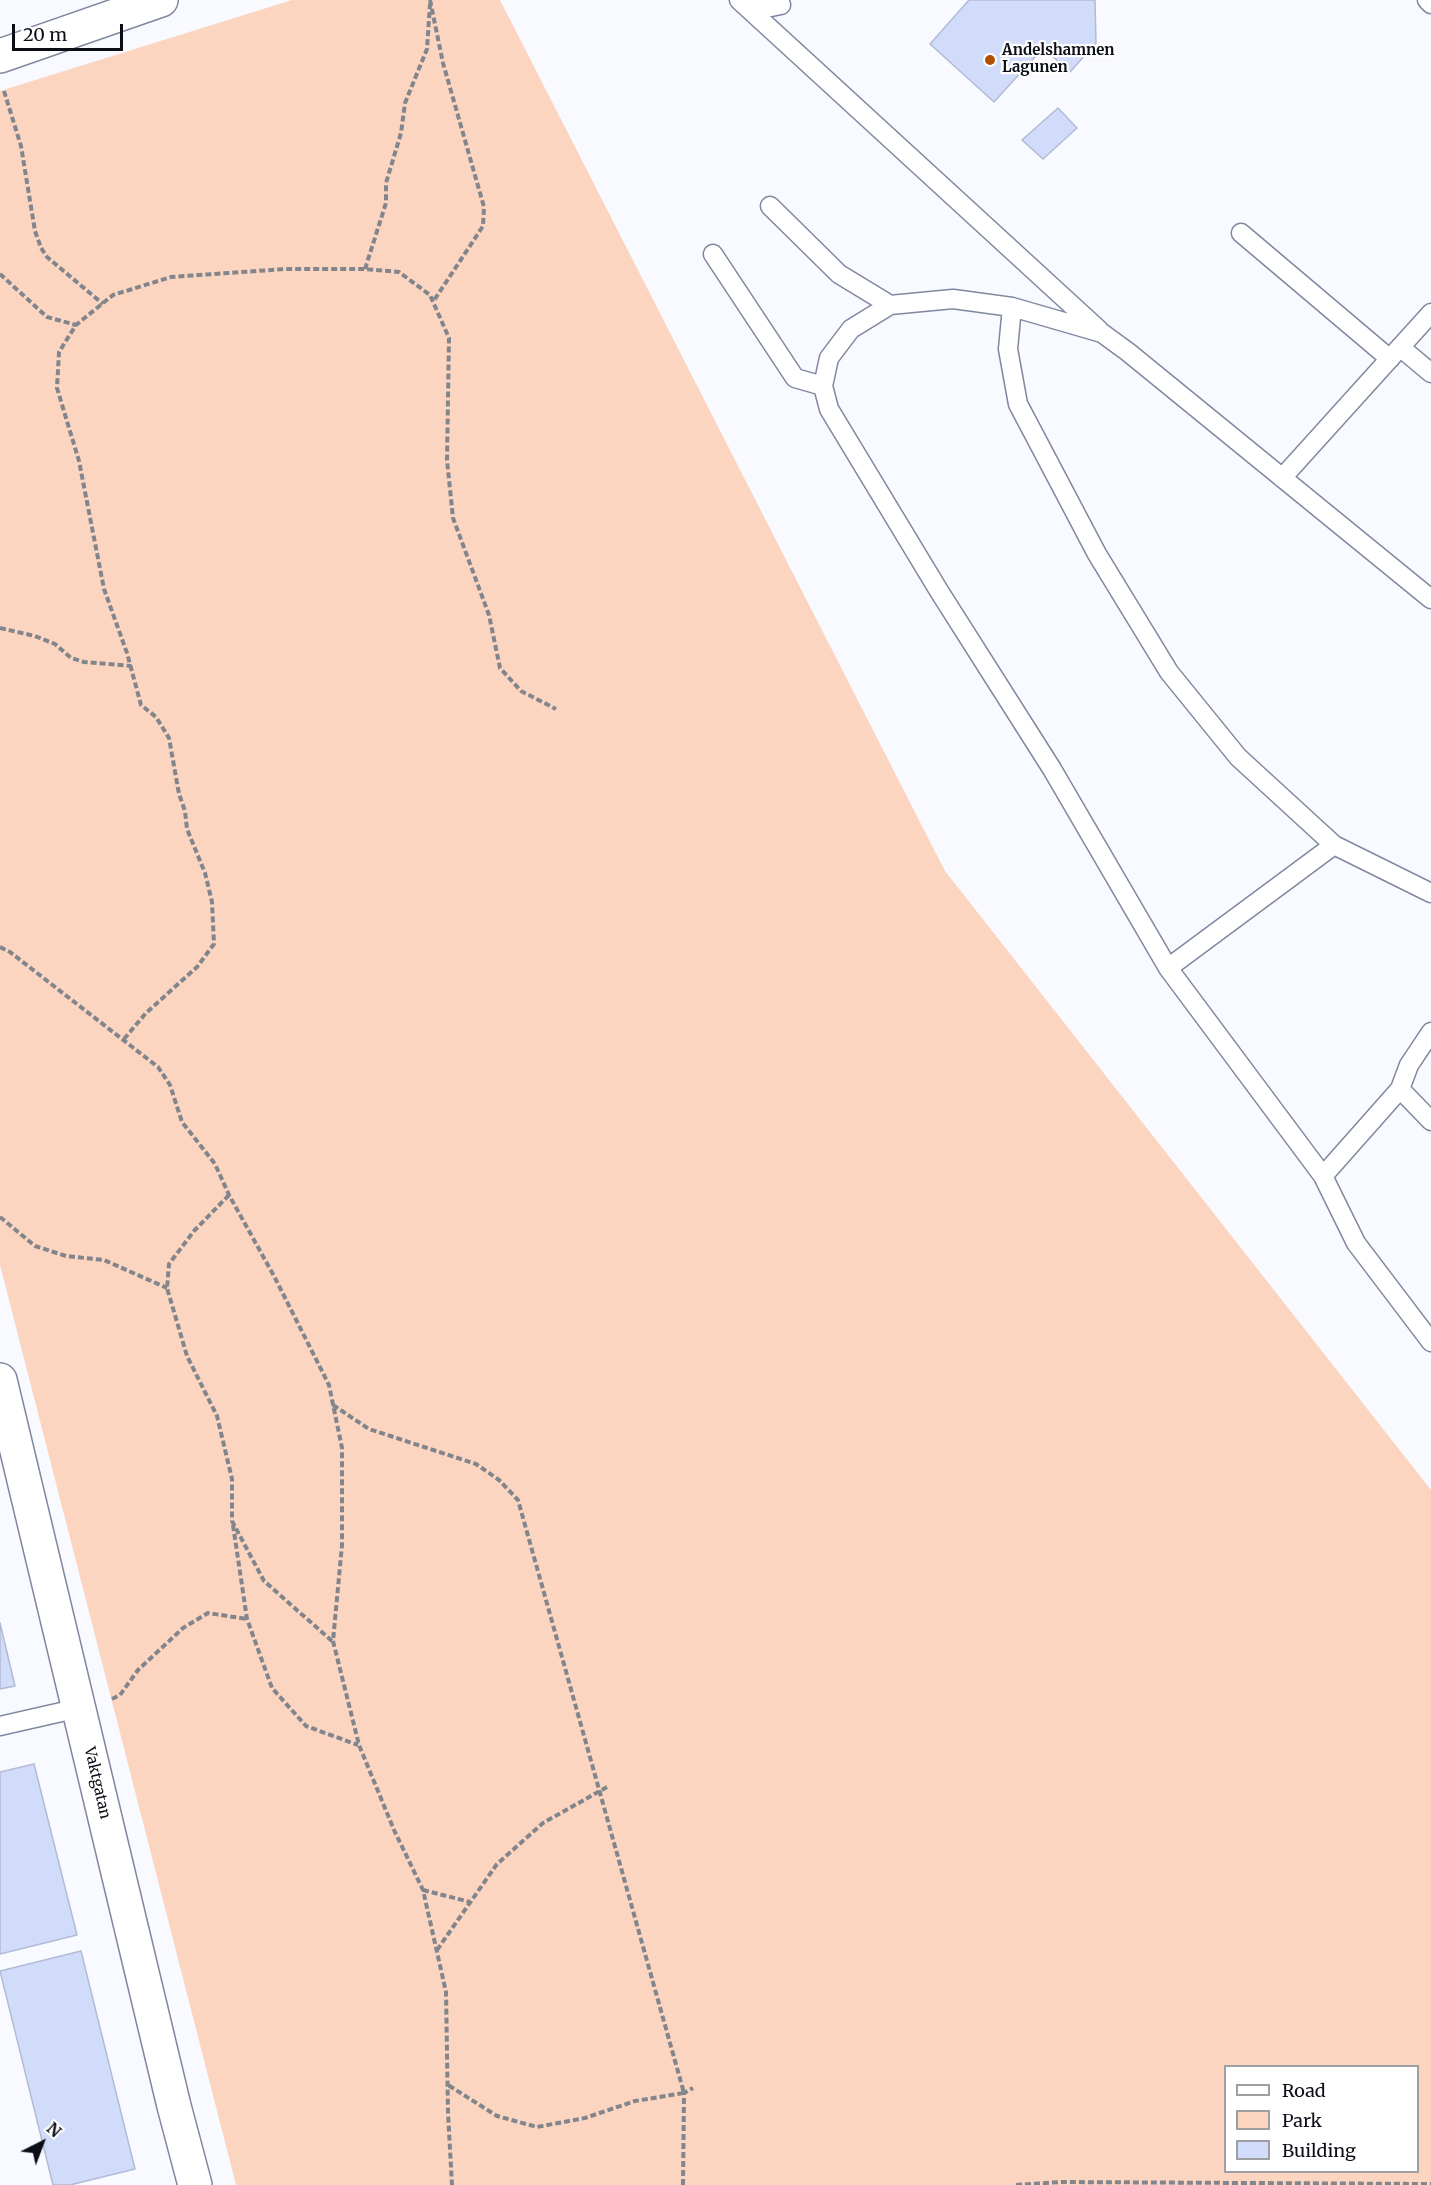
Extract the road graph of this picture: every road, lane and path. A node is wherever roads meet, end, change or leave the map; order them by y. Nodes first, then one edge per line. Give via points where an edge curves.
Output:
1 (161, 0) edge
2 (430, 0) edge
3 (1426, 0) edge
4 (741, 2) edge
5 (781, 4) dead end
6 (1431, 4) edge
7 (0, 57) edge
8 (3, 90) dead end
9 (770, 206) dead end
10 (1241, 233) dead end
11 (713, 254) dead end
12 (365, 269) junction
13 (0, 274) edge
14 (433, 303) junction
15 (103, 304) junction
16 (890, 305) junction
17 (1012, 307) junction
18 (1431, 313) edge
19 (76, 325) junction
20 (1102, 333) junction
21 (1395, 353) junction
22 (1431, 373) edge
23 (822, 386) junction
24 (1282, 478) junction
25 (1431, 599) edge
26 (0, 628) edge
27 (131, 666) junction
28 (556, 709) dead end
29 (1334, 845) junction
30 (1431, 893) edge
31 (0, 947) edge
32 (1168, 968) junction
33 (1431, 1032) edge
34 (124, 1039) junction
35 (1400, 1089) junction
36 (1431, 1121) edge
37 (1323, 1176) junction
38 (229, 1196) junction
39 (0, 1217) edge
40 (167, 1288) junction
41 (1431, 1342) edge
42 (0, 1380) edge
43 (333, 1404) junction
44 (232, 1521) junction
45 (247, 1619) junction
46 (333, 1641) junction
47 (79, 1708) junction
48 (0, 1726) edge
49 (359, 1745) junction
50 (607, 1788) dead end
51 (599, 1791) junction
52 (423, 1890) junction
53 (470, 1902) junction
54 (437, 1950) junction
55 (447, 2084) junction
56 (693, 2088) dead end
57 (684, 2093) junction
58 (1431, 2184) edge
59 (195, 2185) edge
60 (452, 2185) edge
61 (683, 2185) edge
62 (1016, 2185) edge

1 - 7 street
2 - 12 path via 427,49 405,103 401,133 386,183 386,203
2 - 14 path via 442,63 484,207 483,226
3 - 6 lane
4 - 5 lane via 771,7
4 - 20 lane
8 - 15 path via 21,146 41,248
9 - 16 lane via 839,274
10 - 21 lane
11 - 23 lane via 795,378
12 - 14 path via 399,272 430,295
12 - 15 path via 285,269 171,277 113,295
13 - 19 path via 47,317
14 - 28 path via 449,339 447,460 453,518 489,615 500,668 520,691
15 - 19 path
16 - 17 lane via 953,299
16 - 23 lane via 851,329 830,358
17 - 20 lane
17 - 29 lane via 1008,349 1018,404 1096,554 1168,672 1238,757
18 - 21 lane
19 - 27 path via 59,352 57,388 79,461 104,589
20 - 24 lane
21 - 22 lane
21 - 24 lane
23 - 32 lane via 829,409 849,444 1052,769
24 - 25 lane
26 - 27 path via 54,644 70,658
27 - 34 path via 141,705 156,717 169,738 187,829 212,902 214,944 197,967 146,1013
29 - 30 lane
29 - 32 lane
31 - 34 path
32 - 37 lane
33 - 35 lane via 1409,1065
34 - 38 path via 158,1067 170,1085 182,1122 215,1164
35 - 36 lane
35 - 37 lane
37 - 41 lane via 1356,1243
38 - 40 path via 194,1231 169,1264
38 - 43 path via 309,1343 329,1385
39 - 40 path via 35,1246 66,1256 104,1260
40 - 44 path via 187,1356 217,1416 232,1479
42 - 47 street, Vaktgatan
43 - 46 path via 342,1448 342,1545
43 - 51 path via 369,1429 476,1464 518,1500
44 - 45 path
44 - 46 path via 264,1581
45 - 47 path via 208,1613 183,1628 138,1670 120,1695 98,1707
45 - 49 path via 272,1688 306,1726
46 - 49 path
47 - 48 lane
47 - 59 street, Vaktgatan
49 - 52 path
50 - 51 path
51 - 53 path via 543,1823 497,1864
51 - 57 path
52 - 53 path
52 - 54 path
53 - 54 path
54 - 55 path via 446,1992
55 - 57 path via 497,2116 537,2127 585,2118 635,2101
55 - 60 path
56 - 57 path
57 - 61 path
58 - 62 path

